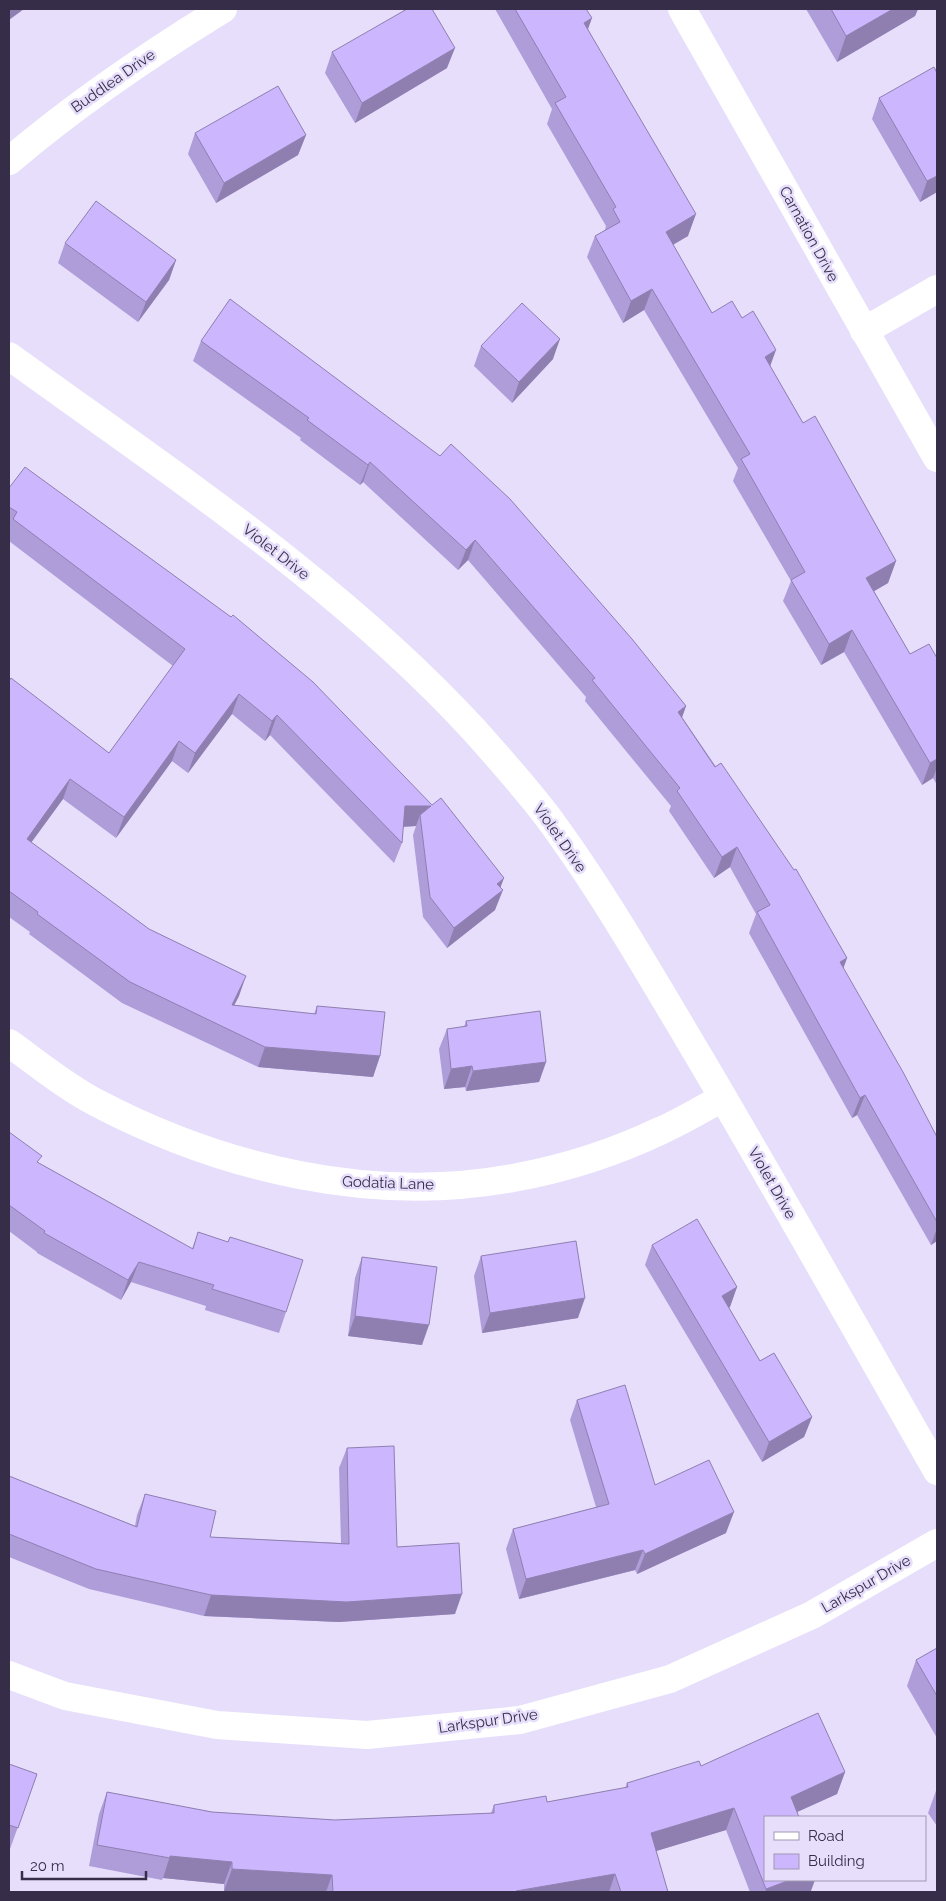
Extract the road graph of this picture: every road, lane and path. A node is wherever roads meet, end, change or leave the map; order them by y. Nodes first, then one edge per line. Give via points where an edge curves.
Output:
1 (223, 9) edge
2 (682, 9) edge
3 (9, 161) edge
4 (937, 289) edge
5 (864, 331) junction
6 (9, 356) edge
7 (937, 458) edge
8 (9, 1043) edge
9 (723, 1098) junction
10 (937, 1471) edge
11 (937, 1543) edge
12 (9, 1675) edge

1 - 3 street, Buddlea Drive via 150,54 52,124
2 - 5 street, Carnation Drive
4 - 5 street
5 - 7 street, Carnation Drive
6 - 9 street, Violet Drive via 266,543 335,598 399,654 475,732 551,823 626,934
8 - 9 street, Godatia Lane via 96,1102 180,1141 267,1168 348,1184 431,1186 512,1178 586,1159 662,1130
9 - 10 street, Violet Drive
11 - 12 street, Larkspur Drive via 812,1614 670,1679 520,1720 367,1735 217,1726 65,1696

